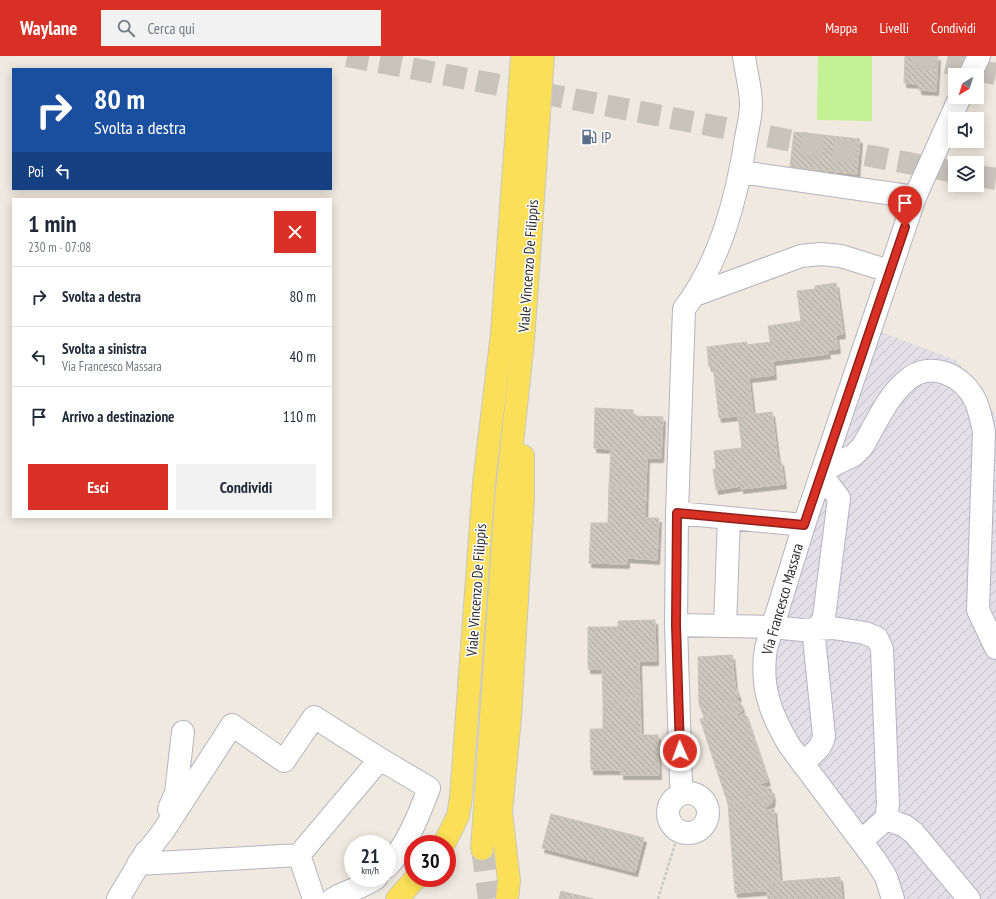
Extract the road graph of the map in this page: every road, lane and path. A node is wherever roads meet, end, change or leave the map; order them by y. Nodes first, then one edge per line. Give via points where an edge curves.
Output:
1 (522, 56) edge
2 (543, 56) edge
3 (744, 56) edge
4 (979, 56) edge
5 (973, 68) edge
6 (957, 104) edge
7 (741, 172) junction
8 (915, 197) junction
9 (889, 271) junction
10 (695, 295) junction
11 (502, 333) junction
12 (523, 341) junction
13 (822, 472) junction
14 (506, 500) junction
15 (677, 513) junction
16 (729, 518) junction
17 (804, 525) junction
18 (676, 625) junction
19 (724, 626) junction
20 (773, 627) junction
21 (818, 629) junction
22 (996, 648) edge
23 (183, 732) dead end
24 (380, 759) junction
25 (802, 763) junction
26 (684, 793) junction
27 (886, 819) junction
28 (679, 831) junction
29 (448, 835) edge
30 (861, 841) junction
31 (482, 849) tunnel mouth
32 (299, 855) junction
33 (396, 855) edge
34 (138, 864) junction
35 (364, 887) edge
36 (408, 887) edge
37 (118, 899) edge
38 (314, 899) edge
39 (333, 899) edge
40 (397, 899) edge
41 (507, 899) edge
42 (658, 899) edge
43 (893, 899) edge
44 (969, 899) edge

1 - 11 main road, Viale Vincenzo De Filippis
2 - 12 main road, Viale Vincenzo De Filippis
3 - 7 street via 751,104
4 - 5 street
6 - 8 street, Via Francesco Massara
7 - 8 street
7 - 10 street via 729,217
8 - 9 street, Via Francesco Massara
9 - 10 street via 841,256 801,256
9 - 13 street, Via Francesco Massara
10 - 15 street via 684,309
11 - 14 main road, Viale Vincenzo De Filippis
11 - 29 main road, Viale Vincenzo De Filippis via 484,483 461,797 458,816
12 - 14 main road, Viale Vincenzo De Filippis
12 - 41 main road via 523,498 502,812 509,881
13 - 17 street, Via Francesco Massara
13 - 21 street via 838,498 824,617
13 - 22 street via 862,448 895,392 917,373 931,370 941,372 955,377 965,386 981,415 984,432 978,610
14 - 31 main road, Viale Vincenzo De Filippis
15 - 16 street
15 - 18 street
16 - 17 street
16 - 19 street
17 - 20 street, Via Francesco Massara
18 - 19 street
18 - 26 street via 681,783
19 - 20 street
20 - 21 street
20 - 25 street, Via Francesco Massara via 764,661 766,694 779,728
21 - 25 street via 814,638 824,736 819,748
21 - 27 street via 833,628 865,633 877,638 880,643 888,804
23 - 34 street via 176,793 164,823
24 - 32 street
24 - 33 street via 430,788
24 - 34 street via 314,717 284,761 232,726 164,830
25 - 30 street, Via Francesco Massara
26 - 28 street via 675,798 668,809 670,822
26 - 28 street via 693,793 704,800 709,813 704,826 699,830 686,833
27 - 30 street
27 - 44 street via 905,826 914,833
28 - 42 path
30 - 43 street, Via Francesco Massara via 886,877
32 - 34 street
32 - 38 street
34 - 37 street
35 - 39 street via 346,891
36 - 40 main road

